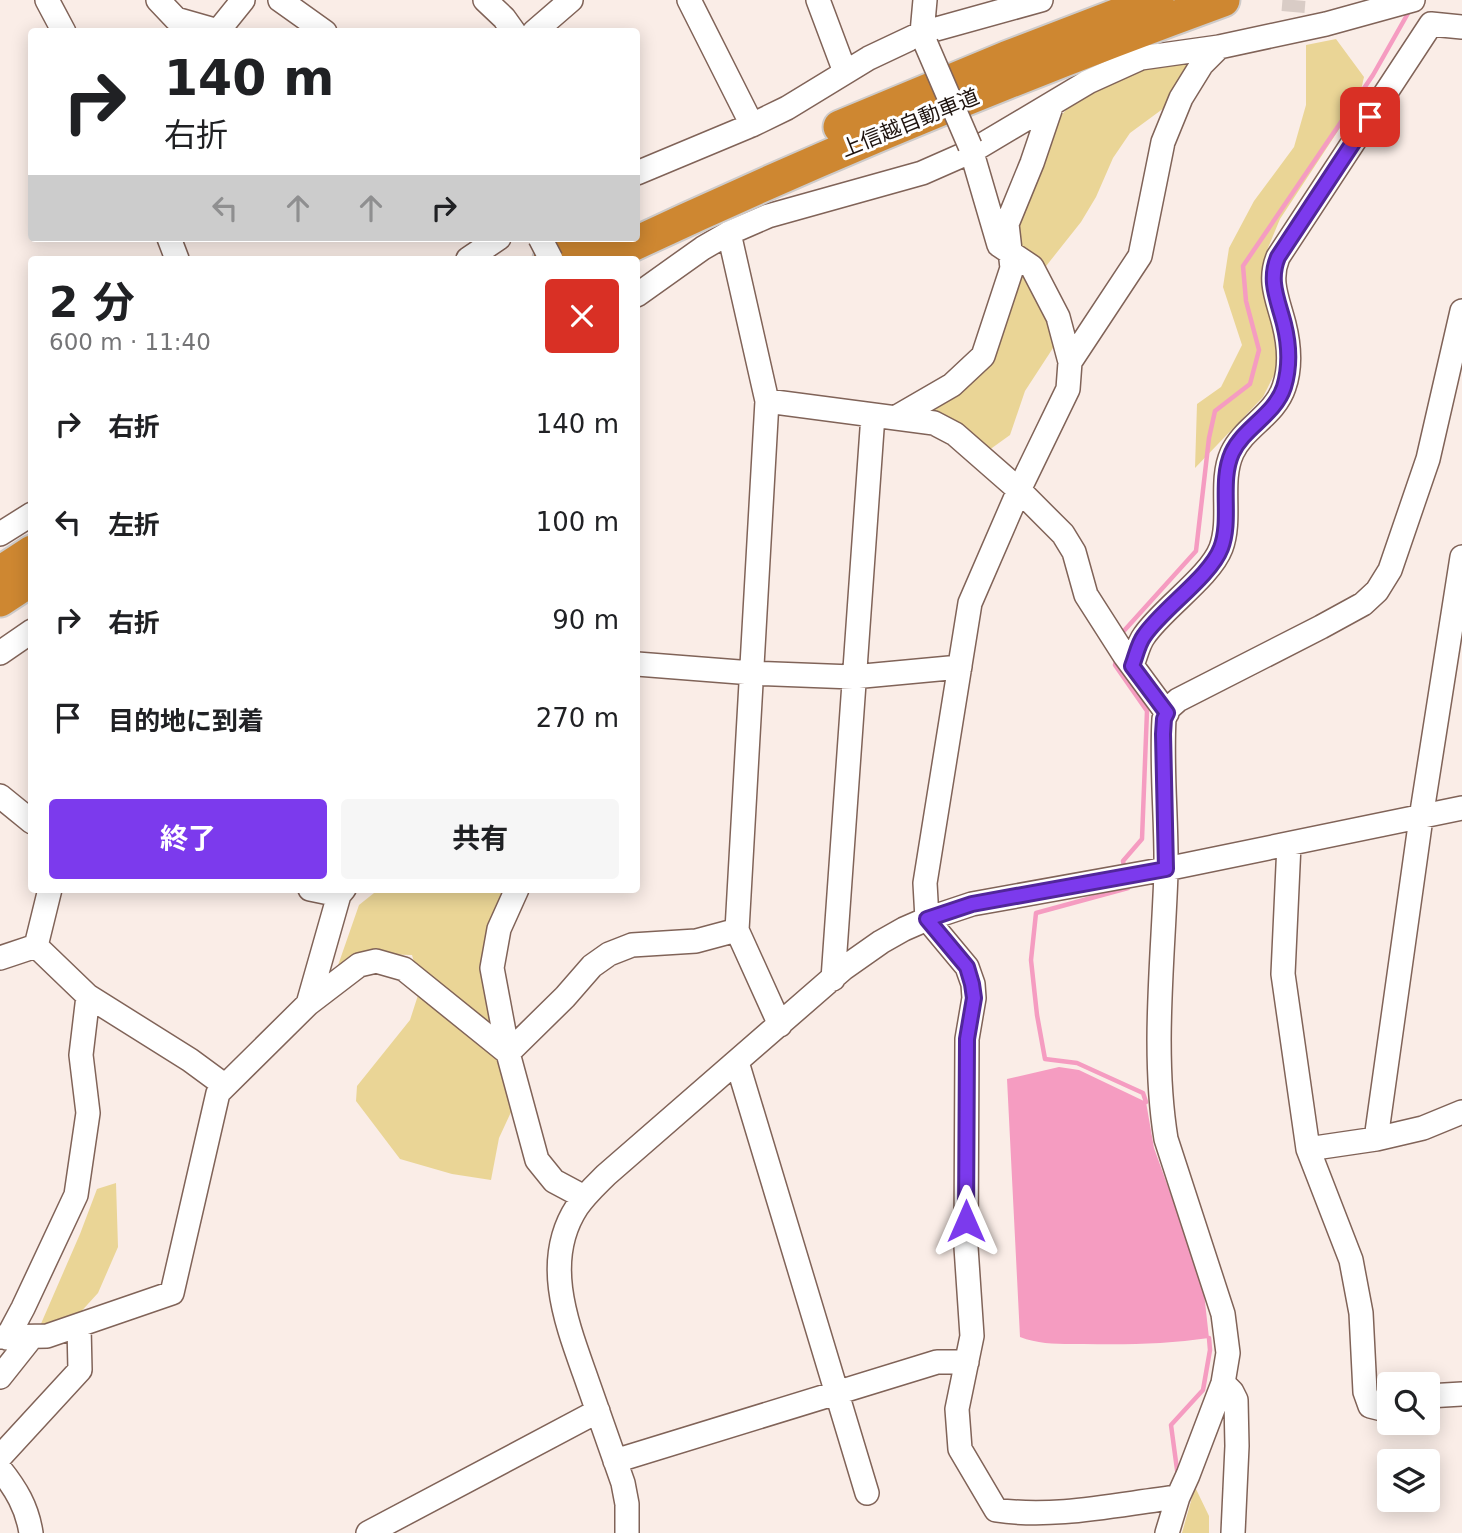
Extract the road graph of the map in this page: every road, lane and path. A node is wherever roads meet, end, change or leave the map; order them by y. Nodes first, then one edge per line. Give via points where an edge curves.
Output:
1 (47, 0) edge
2 (158, 0) edge
3 (243, 0) edge
4 (280, 0) edge
5 (485, 0) edge
6 (571, 0) edge
7 (689, 0) edge
8 (818, 0) edge
9 (925, 0) edge
10 (1041, 0) edge
11 (1157, 0) edge
12 (1223, 0) edge
13 (1413, 0) edge
14 (1462, 27) edge
15 (62, 28) edge
16 (208, 28) edge
17 (220, 28) edge
18 (319, 28) edge
19 (511, 28) edge
20 (539, 28) edge
21 (924, 39) junction
22 (1219, 47) junction
23 (845, 72) junction
24 (1052, 104) junction
25 (752, 125) junction
26 (971, 149) junction
27 (640, 172) edge
28 (640, 217) edge
29 (729, 233) junction
30 (493, 242) edge
31 (586, 242) edge
32 (639, 242) edge
33 (640, 242) edge
34 (1009, 251) junction
35 (472, 256) edge
36 (556, 256) edge
37 (609, 256) edge
38 (640, 293) edge
39 (1462, 312) edge
40 (1070, 362) junction
41 (767, 401) junction
42 (884, 416) junction
43 (1018, 491) junction
44 (28, 516) edge
45 (0, 534) edge
46 (28, 555) edge
47 (1462, 557) edge
48 (0, 573) edge
49 (28, 582) edge
50 (0, 600) edge
51 (28, 634) edge
52 (0, 653) edge
53 (1129, 661) junction
54 (640, 664) edge
55 (960, 667) junction
56 (752, 673) junction
57 (853, 677) junction
58 (1167, 713) junction
59 (0, 796) edge
60 (1462, 808) edge
61 (28, 818) edge
62 (1421, 818) junction
63 (1289, 844) junction
64 (1166, 869) junction
65 (49, 893) edge
66 (342, 893) edge
67 (515, 893) edge
68 (927, 919) junction
69 (737, 930) junction
70 (36, 946) junction
71 (0, 958) edge
72 (833, 979) junction
73 (88, 996) junction
74 (308, 1004) junction
75 (780, 1025) junction
76 (508, 1053) junction
77 (737, 1062) junction
78 (224, 1085) junction
79 (1462, 1112) edge
80 (1376, 1139) junction
81 (1308, 1149) junction
82 (584, 1197) junction
83 (79, 1326) junction
84 (3, 1337) edge
85 (30, 1338) junction
86 (967, 1362) junction
87 (0, 1377) edge
88 (1223, 1384) junction
89 (837, 1393) junction
90 (1462, 1394) edge
91 (1440, 1395) edge
92 (1377, 1408) edge
93 (597, 1410) junction
94 (0, 1457) edge
95 (615, 1461) junction
96 (0, 1469) edge
97 (867, 1493) dead end
98 (1178, 1497) junction
99 (31, 1533) edge
100 (368, 1533) edge
101 (626, 1533) edge
102 (1167, 1533) edge
103 (1233, 1533) edge

1 - 15 street
2 - 16 street via 176,19
3 - 17 street
4 - 18 street
5 - 19 street
6 - 20 street
7 - 25 street
8 - 23 street
9 - 21 street
10 - 21 street
11 - 28 highway, 上信越自動車道 via 914,95
12 - 33 highway, 上信越自動車道 via 923,117
13 - 22 street via 1293,21
14 - 53 street via 1431,24 1278,257 1272,281 1285,326 1289,364 1284,389 1233,450 1227,466 1221,548 1143,637
21 - 23 street via 869,58
21 - 26 street, bridge
22 - 24 street via 1141,58
22 - 40 street via 1181,98 1163,142 1140,256
23 - 25 street
24 - 26 street
24 - 34 street via 1007,224
25 - 27 street
26 - 29 street via 922,173 768,216
26 - 34 street via 999,245
29 - 38 street
29 - 41 street
30 - 35 street
31 - 36 highway
32 - 37 highway, 上信越自動車道
34 - 40 street via 1032,267 1058,317
34 - 42 street via 1012,268 983,356 952,385
39 - 58 street via 1428,459 1390,570 1377,591 1363,604 1178,700
40 - 43 street via 1068,389
41 - 42 street
41 - 56 street
42 - 43 street via 934,423 955,434
42 - 57 street
43 - 53 street via 1069,543 1086,595
43 - 55 street via 970,603
44 - 45 street
46 - 48 highway
47 - 62 street
49 - 50 highway
51 - 52 street
53 - 58 street
54 - 56 street
55 - 57 street
55 - 68 street via 925,883
56 - 57 street
56 - 69 street
57 - 72 street
58 - 64 street via 1163,734
59 - 61 street
60 - 62 street
62 - 63 street
62 - 80 street
63 - 64 street
63 - 81 street via 1283,974
64 - 68 street via 972,904
64 - 88 street via 1162,1116 1223,1314 1228,1353
65 - 70 street
66 - 74 street
67 - 76 street via 499,929 492,968
68 - 72 street via 881,942
68 - 86 street via 967,967 974,998 967,1039 966,1247 972,1336
69 - 75 street
69 - 76 street via 696,941 632,945 608,954
70 - 71 street
70 - 73 street
72 - 75 street
73 - 78 street
73 - 84 street via 82,1055 88,1113 76,1195 23,1308
74 - 76 street via 359,965 388,963 404,969
74 - 78 street
75 - 77 street
76 - 82 street via 537,1160 554,1181
77 - 82 street
77 - 89 street
78 - 83 street via 218,1093 172,1293
79 - 80 street via 1423,1128
80 - 81 street
81 - 92 street via 1351,1259 1361,1313 1365,1392 1370,1406
82 - 93 street via 571,1217 561,1250 560,1295
83 - 85 street
83 - 94 street via 80,1370
84 - 85 street
85 - 87 street
86 - 89 street via 937,1362
86 - 98 street via 957,1409 960,1449 996,1510 1047,1513
88 - 98 street
88 - 103 street via 1236,1400
89 - 95 street
89 - 97 street
90 - 91 street
93 - 95 street
93 - 100 street
95 - 101 street via 627,1504
96 - 99 street via 17,1490
98 - 102 street

